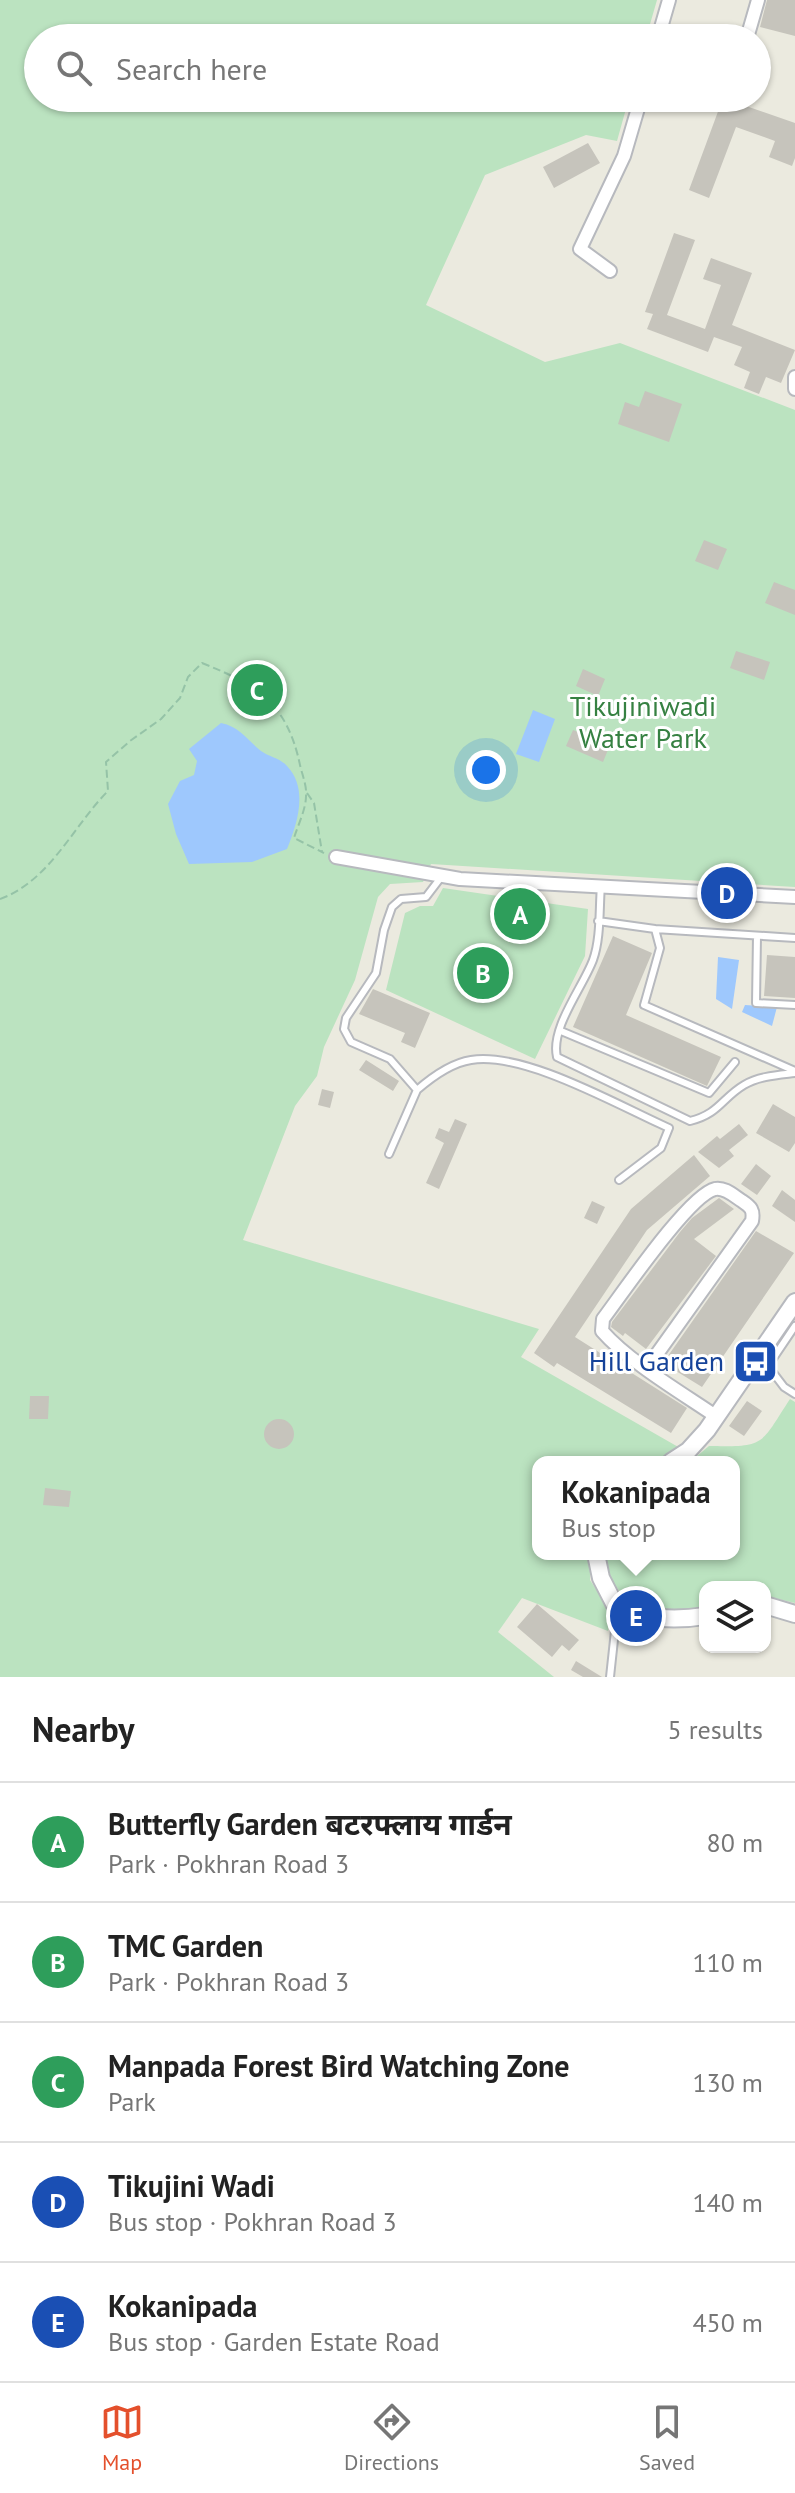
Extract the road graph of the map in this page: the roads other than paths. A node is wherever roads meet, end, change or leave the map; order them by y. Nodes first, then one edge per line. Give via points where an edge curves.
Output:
1 (669, 0) edge
2 (758, 0) edge
3 (662, 24) edge
4 (751, 24) edge
5 (637, 112) edge
6 (610, 271) dead end
7 (795, 377) edge
8 (795, 389) edge
9 (336, 857) dead end
10 (442, 876) junction
11 (601, 886) junction
12 (795, 897) edge
13 (598, 921) junction
14 (655, 929) junction
15 (757, 936) junction
16 (795, 938) edge
17 (795, 1005) edge
18 (561, 1031) junction
19 (735, 1062) dead end
20 (795, 1072) edge
21 (417, 1090) junction
22 (389, 1154) dead end
23 (619, 1180) dead end
24 (795, 1302) edge
25 (795, 1326) edge
26 (647, 1368) junction
27 (795, 1394) edge
28 (717, 1417) junction
29 (680, 1456) edge
30 (598, 1560) edge
31 (771, 1607) edge
32 (617, 1609) junction
33 (795, 1614) edge
34 (699, 1616) edge
35 (610, 1677) edge

1 - 3 street
2 - 4 street
5 - 6 street via 624,156 580,249
7 - 8 street
9 - 10 street
10 - 11 street
10 - 21 lane via 426,897 401,899 392,907 376,973 344,1029 351,1042 390,1059
11 - 12 street
11 - 13 lane
13 - 14 lane
13 - 18 lane via 594,958
14 - 15 lane
14 - 20 lane via 660,948 644,1005
15 - 16 lane
15 - 17 lane via 756,1003
18 - 19 lane via 709,1093
18 - 20 lane via 557,1057 690,1121 705,1118 740,1087
21 - 22 lane
21 - 23 lane via 469,1060 496,1059 528,1065 669,1128 661,1148
24 - 28 street
25 - 27 lane via 768,1366
26 - 26 street via 752,1221 750,1206 725,1190 708,1192 676,1221 603,1319 602,1331
26 - 28 street
28 - 29 street
30 - 32 street
31 - 33 street
32 - 34 street via 636,1616
32 - 35 lane

